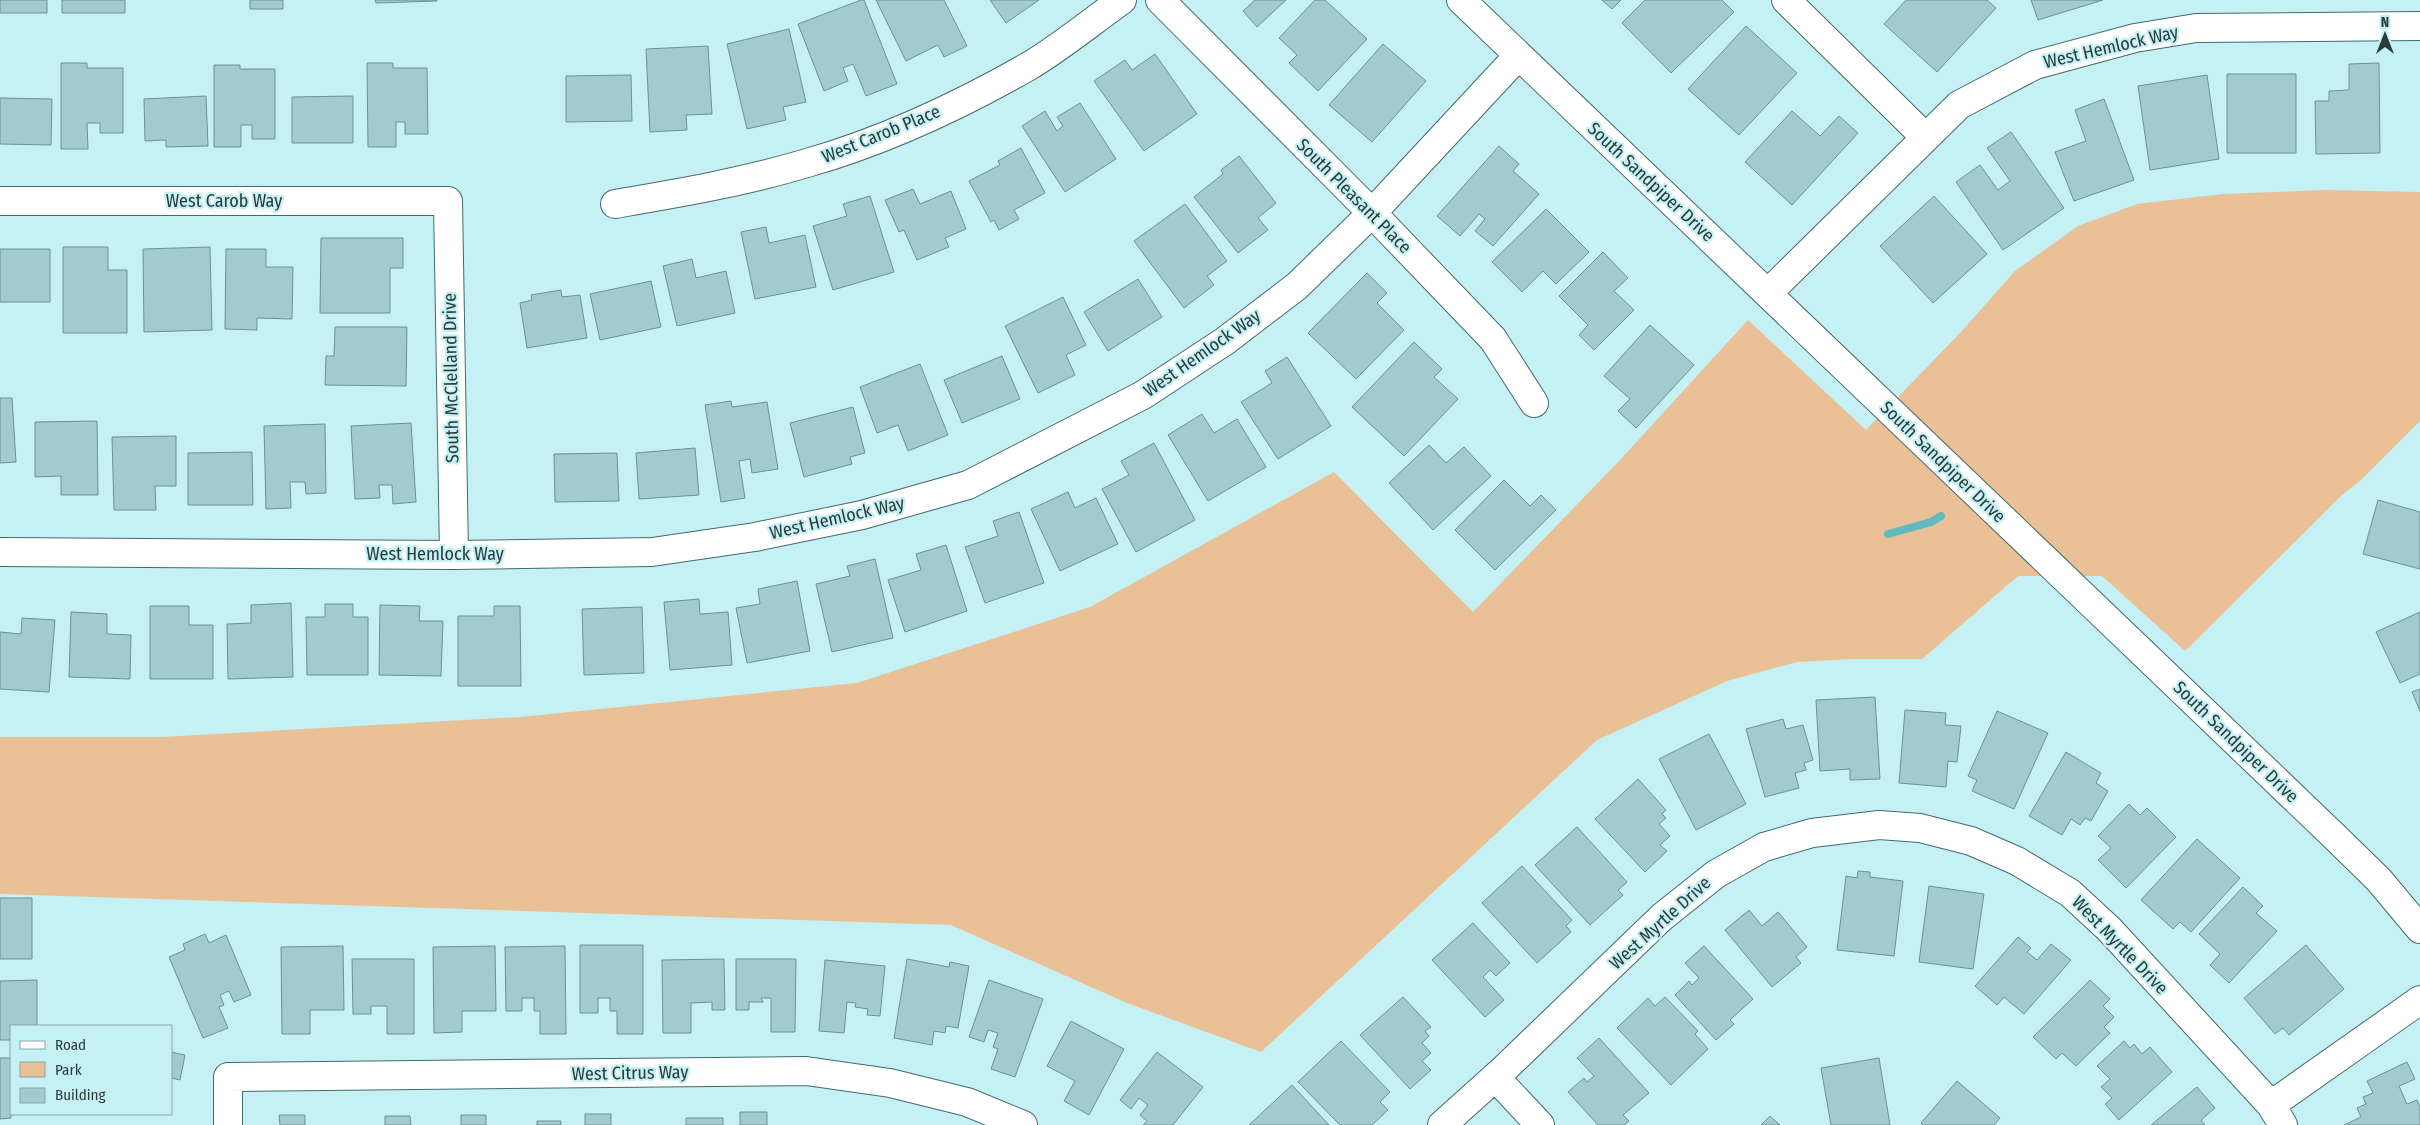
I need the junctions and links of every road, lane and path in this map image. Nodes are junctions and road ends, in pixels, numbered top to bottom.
1 (1122, 0) edge
2 (1160, 0) edge
3 (1461, 0) edge
4 (1786, 0) edge
5 (2420, 26) edge
6 (1518, 56) junction
7 (1924, 137) junction
8 (0, 201) edge
9 (448, 201) joint
10 (615, 204) dead end
11 (1372, 212) junction
12 (1769, 292) junction
13 (1534, 403) dead end
14 (0, 552) edge
15 (454, 554) junction
16 (2420, 929) edge
17 (2420, 1000) edge
18 (1495, 1077) junction
19 (2277, 1115) edge
20 (228, 1125) edge
21 (1023, 1125) edge
22 (1442, 1125) edge
23 (1540, 1125) edge

1 - 10 street, West Carob Place
2 - 11 street, South Pleasant Place
3 - 6 street, South Sandpiper Drive
4 - 7 street
5 - 7 street, West Hemlock Way
6 - 11 street, West Hemlock Way
6 - 12 street, South Sandpiper Drive
7 - 12 street, West Hemlock Way
8 - 9 street, West Carob Way
9 - 15 street, South McClelland Drive
11 - 13 street, South Pleasant Place
11 - 15 street, West Hemlock Way
12 - 16 street, South Sandpiper Drive
14 - 15 street, West Hemlock Way
17 - 19 street, West Myrtle Drive
18 - 19 street, West Myrtle Drive
18 - 22 street, West Myrtle Drive
18 - 23 street
20 - 21 street, West Citrus Way

